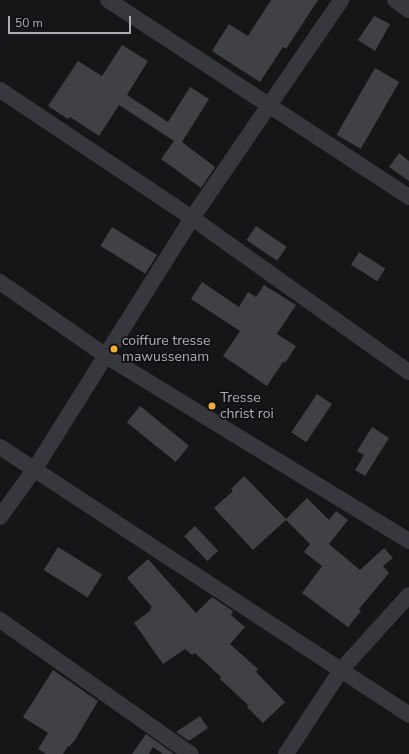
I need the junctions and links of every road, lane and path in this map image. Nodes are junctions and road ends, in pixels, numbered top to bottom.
1 (108, 0) edge
2 (341, 0) edge
3 (395, 0) edge
4 (409, 10) edge
5 (0, 90) edge
6 (269, 106) junction
7 (409, 197) edge
8 (192, 218) junction
9 (0, 282) edge
10 (106, 356) junction
11 (409, 372) edge
12 (0, 447) edge
13 (34, 470) junction
14 (0, 517) edge
15 (409, 541) edge
16 (409, 595) edge
17 (0, 620) edge
18 (341, 670) junction
19 (409, 715) edge
20 (191, 754) edge
21 (286, 754) edge

1 - 6 street
2 - 6 street
3 - 4 street
5 - 8 street
6 - 7 street
6 - 8 street
8 - 10 street
8 - 11 street
9 - 10 street
10 - 13 street
10 - 15 street
12 - 13 street
13 - 14 street
13 - 18 street
16 - 18 street
17 - 20 street
18 - 19 street
18 - 21 street

